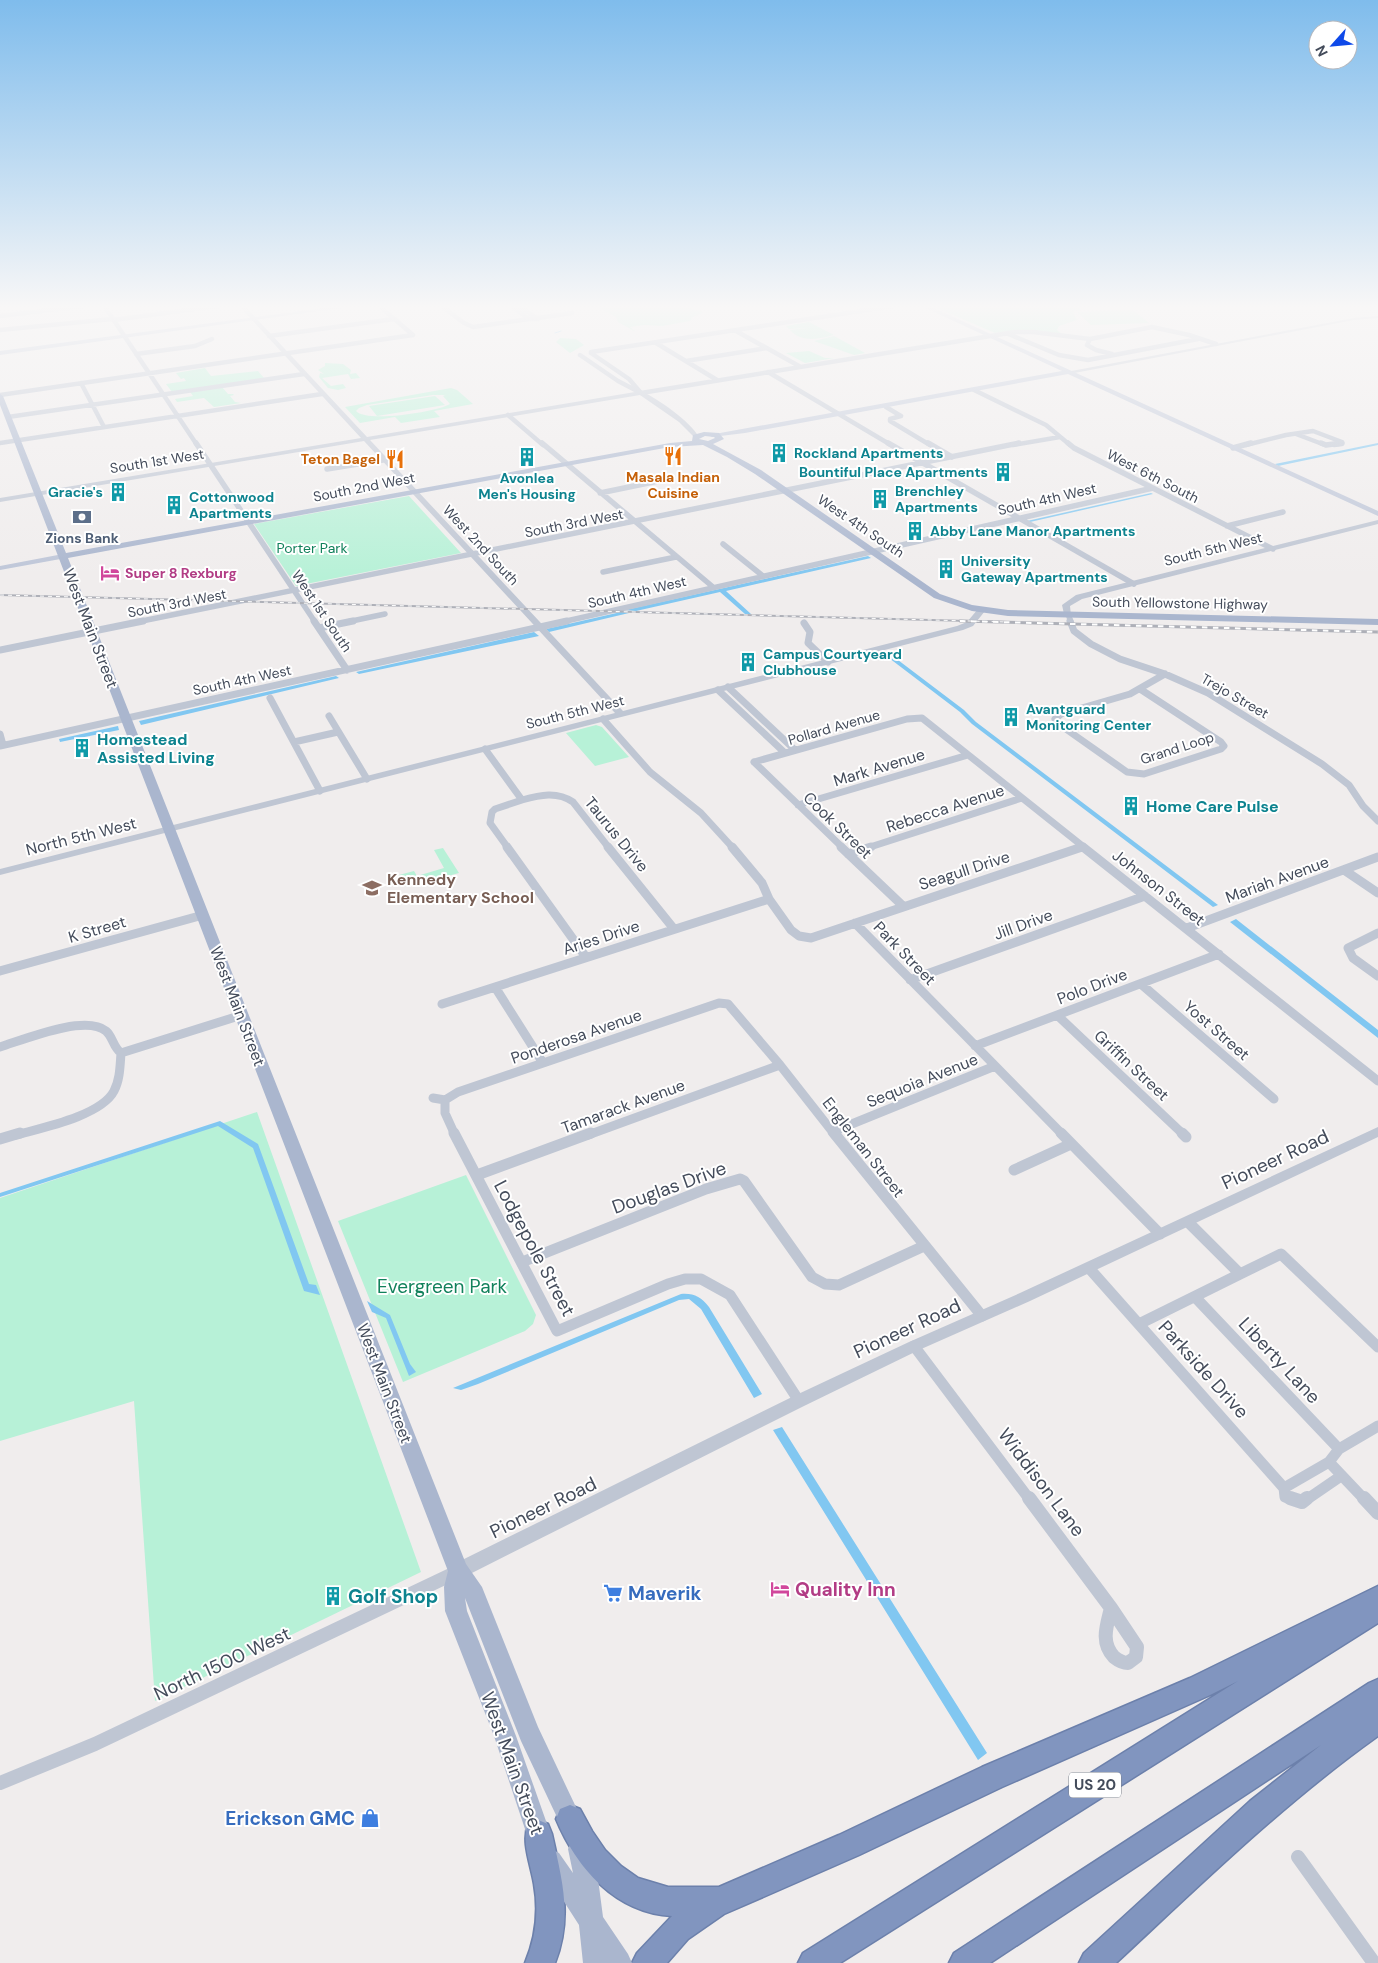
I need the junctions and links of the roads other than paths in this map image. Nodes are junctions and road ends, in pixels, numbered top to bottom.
1 (0, 395) edge
2 (88, 396) edge
3 (151, 396) edge
4 (163, 396) edge
5 (311, 396) edge
6 (323, 396) edge
7 (626, 396) edge
8 (646, 396) edge
9 (809, 396) edge
10 (945, 396) edge
11 (986, 396) edge
12 (1120, 396) edge
13 (93, 404) junction
14 (886, 407) junction
15 (841, 414) junction
16 (508, 415) junction
17 (177, 416) junction
18 (8, 417) junction
19 (682, 421) junction
20 (104, 427) junction
21 (745, 432) junction
22 (710, 434) junction
23 (1296, 434) junction
24 (696, 437) junction
25 (1060, 437) junction
26 (364, 439) junction
27 (18, 440) junction
28 (720, 440) junction
29 (0, 443) edge
30 (704, 443) junction
31 (670, 445) junction
32 (1233, 448) junction
33 (730, 455) junction
34 (952, 457) junction
35 (383, 460) junction
36 (922, 462) junction
37 (567, 464) junction
38 (210, 465) junction
39 (327, 470) dead end
40 (663, 480) dead end
41 (1154, 488) junction
42 (785, 490) junction
43 (412, 492) junction
44 (600, 492) junction
45 (38, 494) junction
46 (0, 500) edge
47 (1283, 512) dead end
48 (1378, 514) edge
49 (1018, 518) junction
50 (635, 522) junction
51 (1378, 522) edge
52 (249, 523) junction
53 (1227, 526) junction
54 (723, 544) dead end
55 (1273, 548) junction
56 (872, 551) junction
57 (474, 554) junction
58 (63, 556) junction
59 (676, 557) junction
60 (0, 568) edge
61 (603, 572) dead end
62 (763, 576) junction
63 (1134, 584) junction
64 (713, 587) junction
65 (293, 591) junction
66 (981, 611) junction
67 (386, 614) dead end
68 (1068, 614) junction
69 (1378, 622) edge
70 (804, 623) dead end
71 (540, 627) junction
72 (319, 628) junction
73 (92, 631) junction
74 (0, 650) edge
75 (828, 662) junction
76 (347, 670) junction
77 (1165, 674) junction
78 (728, 687) junction
79 (1140, 689) junction
80 (718, 690) junction
81 (270, 698) dead end
82 (621, 714) junction
83 (329, 716) dead end
84 (920, 718) joint
85 (126, 719) junction
86 (603, 719) junction
87 (338, 732) junction
88 (0, 734) edge
89 (294, 742) junction
90 (1, 745) edge
91 (485, 749) junction
92 (795, 750) junction
93 (786, 753) junction
94 (968, 755) junction
95 (754, 762) joint
96 (367, 779) junction
97 (320, 791) junction
98 (1022, 798) junction
99 (522, 800) junction
100 (798, 805) junction
101 (1378, 821) edge
102 (169, 829) junction
103 (1083, 846) junction
104 (848, 854) junction
105 (1378, 857) edge
106 (1344, 870) junction
107 (0, 872) edge
108 (1378, 893) edge
109 (1146, 896) junction
110 (769, 899) junction
111 (903, 906) junction
112 (203, 915) junction
113 (854, 923) junction
114 (1186, 928) junction
115 (674, 929) junction
116 (1378, 933) edge
117 (1219, 954) junction
118 (586, 957) junction
119 (0, 971) edge
120 (1378, 976) edge
121 (910, 980) junction
122 (1141, 984) junction
123 (495, 987) junction
124 (719, 1002) joint
125 (442, 1004) dead end
126 (242, 1015) junction
127 (1057, 1016) junction
128 (975, 1046) junction
129 (0, 1047) edge
130 (121, 1053) junction
131 (543, 1063) junction
132 (780, 1065) junction
133 (995, 1066) junction
134 (1378, 1081) edge
135 (433, 1098) dead end
136 (1274, 1099) dead end
137 (445, 1100) junction
138 (832, 1132) junction
139 (1378, 1132) edge
140 (1186, 1137) dead end
141 (0, 1139) edge
142 (1071, 1144) junction
143 (1014, 1170) dead end
144 (477, 1175) junction
145 (1188, 1222) junction
146 (1160, 1234) junction
147 (924, 1246) junction
148 (522, 1262) junction
149 (1089, 1268) junction
150 (1240, 1274) junction
151 (1195, 1297) junction
152 (982, 1316) junction
153 (1139, 1324) junction
154 (914, 1346) junction
155 (1378, 1347) edge
156 (799, 1401) junction
157 (1378, 1426) edge
158 (1339, 1449) junction
159 (1329, 1462) junction
160 (1341, 1476) junction
161 (1285, 1493) junction
162 (1378, 1513) edge
163 (458, 1572) junction
164 (1378, 1598) edge
165 (1111, 1608) dead end
166 (1378, 1608) edge
167 (1378, 1692) edge
168 (1378, 1720) edge
169 (0, 1783) edge
170 (570, 1819) junction
171 (538, 1834) junction
172 (1298, 1857) dead end
173 (733, 1896) junction
174 (590, 1917) junction
175 (540, 1963) edge
176 (596, 1963) edge
177 (619, 1963) edge
178 (647, 1963) edge
179 (813, 1963) edge
180 (964, 1963) edge
181 (1094, 1963) edge
182 (1374, 1963) edge

1 - 18 main road, West Main Street
2 - 13 street
3 - 13 street
4 - 17 street, West 1st South
5 - 17 street
6 - 26 street, West 2nd South
7 - 16 street, South 1st West
8 - 19 street
9 - 15 street
10 - 14 main road
11 - 25 street, West 6th South
12 - 32 main road
13 - 18 street
13 - 20 street
14 - 15 main road
14 - 34 street
15 - 21 main road
15 - 36 street
16 - 26 street, South 1st West
16 - 37 street
17 - 20 street
17 - 38 street, West 1st South
18 - 27 main road, West Main Street
19 - 22 street
19 - 24 street
20 - 27 street
21 - 22 main road
21 - 28 main road
22 - 24 main road, South 2nd West
22 - 28 main road
23 - 23 street
23 - 32 street
24 - 30 main road, West 4th South
24 - 31 main road, South 2nd West
25 - 34 street, South 3rd West
25 - 41 street, West 6th South
26 - 35 street, West 2nd South
26 - 38 street, South 1st West
27 - 29 street
27 - 45 main road, West Main Street
28 - 30 main road, South 2nd West
28 - 33 main road, West 4th South
30 - 31 main road, South 2nd West
30 - 33 main road, West 4th South
31 - 37 main road, South 2nd West
32 - 48 main road
33 - 42 main road, West 4th South
34 - 36 street, South 3rd West
35 - 39 street
35 - 43 street, West 2nd South
36 - 42 street, South 3rd West
36 - 49 street
37 - 43 main road, South 2nd West
37 - 44 street
38 - 45 street, South 1st West
38 - 52 street, West 1st South
40 - 44 street
41 - 49 street, South 4th West
41 - 53 street, West 6th South
42 - 50 street, South 3rd West
42 - 56 main road, West 4th South
43 - 52 main road, South 2nd West
43 - 57 street, West 2nd South
44 - 50 street
45 - 46 street, South 1st West
45 - 58 main road, West Main Street
47 - 53 street
49 - 56 street, South 4th West
49 - 63 street
50 - 57 street, South 3rd West
50 - 59 street
51 - 55 street, South 5th West
52 - 58 main road, South 2nd West
52 - 65 street, West 1st South
53 - 55 street, West 6th South
54 - 62 street
55 - 63 street, South 5th West
56 - 62 street, South 4th West
56 - 66 main road, West 4th South
57 - 65 street, South 3rd West
57 - 71 street, West 2nd South
58 - 60 main road
58 - 73 main road, West Main Street
59 - 61 street
59 - 64 street
62 - 64 street, South 4th West
63 - 68 street, South 5th West
64 - 71 street, South 4th West
65 - 72 street, West 1st South
65 - 73 street, South 3rd West
66 - 68 main road, South Yellowstone Highway
66 - 75 street, South 5th West
67 - 72 street
68 - 69 main road, South Yellowstone Highway
68 - 77 street, Trejo Street
70 - 75 street
71 - 76 street, South 4th West
71 - 82 street, West 2nd South
72 - 76 street, West 1st South
73 - 74 street
73 - 85 main road, West Main Street
75 - 78 street, South 5th West
76 - 85 street, South 4th West
77 - 79 street, Grand Loop
77 - 101 street, Trejo Street
78 - 80 street, South 5th West
78 - 92 street
79 - 79 street, Grand Loop
80 - 82 street, South 5th West
80 - 93 street
81 - 89 street
82 - 86 street, South 5th West
83 - 87 street
84 - 92 street, Pollard Avenue
84 - 94 street, Johnson Street
85 - 90 street, South 4th West
85 - 102 main road, West Main Street
86 - 91 street, South 5th West
86 - 110 street, Park Street
87 - 89 street
87 - 96 street
88 - 90 street
89 - 97 street
91 - 96 street, South 5th West
91 - 99 street
92 - 93 street, Pollard Avenue
93 - 95 street, Pollard Avenue
94 - 98 street, Johnson Street
94 - 100 street, Mark Avenue
95 - 100 street, Cook Street
96 - 97 street, South 5th West
97 - 102 street, South 5th West
98 - 103 street, Johnson Street
98 - 104 street, Rebecca Avenue
99 - 115 street, Taurus Drive
99 - 118 street, Taurus Drive
100 - 104 street, Cook Street
102 - 107 street, North 5th West
102 - 112 main road, West Main Street
103 - 109 street, Johnson Street
103 - 111 street, Seagull Drive
104 - 111 street, Cook Street
105 - 106 street, Mariah Avenue
106 - 108 street
106 - 114 street, Mariah Avenue
109 - 114 street, Johnson Street
109 - 121 street, Jill Drive
110 - 113 street, Park Street
110 - 115 street, Aries Drive
111 - 113 street, Seagull Drive
112 - 119 street, K Street
112 - 126 main road, West Main Street
113 - 121 street, Park Street
114 - 117 street, Johnson Street
115 - 118 street, Aries Drive
116 - 120 street
117 - 122 street, Polo Drive
117 - 134 street, Johnson Street
118 - 123 street, Aries Drive
121 - 128 street, Park Street
122 - 127 street, Polo Drive
122 - 136 street, Yost Street
123 - 125 street, Aries Drive
123 - 131 street
124 - 131 street, Ponderosa Avenue
124 - 132 street, Engleman Street
126 - 130 street
126 - 163 main road, West Main Street
127 - 128 street, Polo Drive
127 - 140 street, Griffin Street
128 - 133 street, Park Street
129 - 130 street
130 - 141 street
131 - 137 street, Ponderosa Avenue
132 - 138 street, Engleman Street
132 - 144 street, Tamarack Avenue
133 - 138 street, Sequoia Avenue
133 - 142 street, Park Street
135 - 137 street
137 - 144 street, Lodgepole Street
138 - 147 street, Engleman Street
139 - 145 street, Pioneer Road
142 - 143 street
142 - 146 street, Park Street
144 - 148 street, Lodgepole Street
145 - 146 street, Pioneer Road
145 - 150 street
146 - 149 street, Pioneer Road
147 - 148 street, Douglas Drive
147 - 152 street, Engleman Street
148 - 156 street, Lodgepole Street
149 - 152 street, Pioneer Road
149 - 153 street, Parkside Drive
150 - 151 street
150 - 155 street
151 - 153 street
151 - 158 street, Liberty Lane
152 - 154 street, Pioneer Road
153 - 161 street, Parkside Drive
154 - 156 street, Pioneer Road
154 - 165 street, Widdison Lane
156 - 163 street, Pioneer Road
157 - 158 street
158 - 159 street
159 - 160 street
159 - 161 street
160 - 161 street
160 - 162 street
163 - 169 street, North 1500 West
163 - 170 main road, West Main Street
163 - 171 main road, West Main Street
164 - 173 highway
166 - 179 highway, US 20
167 - 180 highway
168 - 181 highway
170 - 173 highway
170 - 174 main road, West Main Street
171 - 174 main road, West Main Street
171 - 175 highway
172 - 182 street
173 - 178 highway
174 - 176 main road, West Main Street
174 - 177 main road, West Main Street

